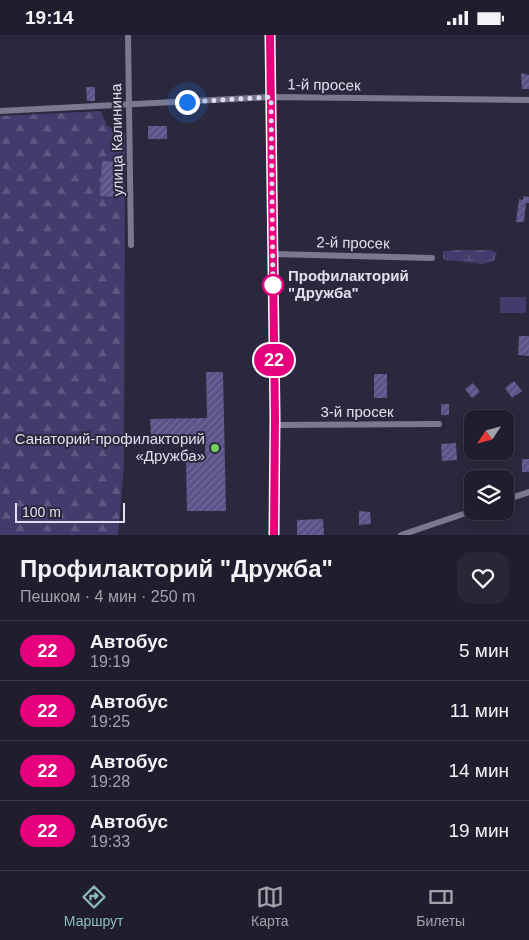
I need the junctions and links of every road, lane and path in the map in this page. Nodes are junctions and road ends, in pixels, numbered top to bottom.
1 (128, 35) edge
2 (270, 35) edge
3 (271, 97) junction
4 (529, 100) edge
5 (129, 106) junction
6 (0, 111) edge
7 (131, 245) dead end
8 (273, 254) junction
9 (432, 258) dead end
10 (439, 424) dead end
11 (275, 425) junction
12 (529, 492) edge
13 (514, 497) edge
14 (464, 514) edge
15 (274, 535) edge
16 (401, 535) edge

1 - 5 street, улица Калинина
2 - 3 street
3 - 4 street, 1-й просек
3 - 5 street, 1-й просек
3 - 8 street
5 - 6 street, 1-й просек
5 - 7 street, улица Калинина
8 - 9 street, 2-й просек
8 - 11 street
10 - 11 street, 3-й просек
11 - 15 street
12 - 13 street
14 - 16 street

